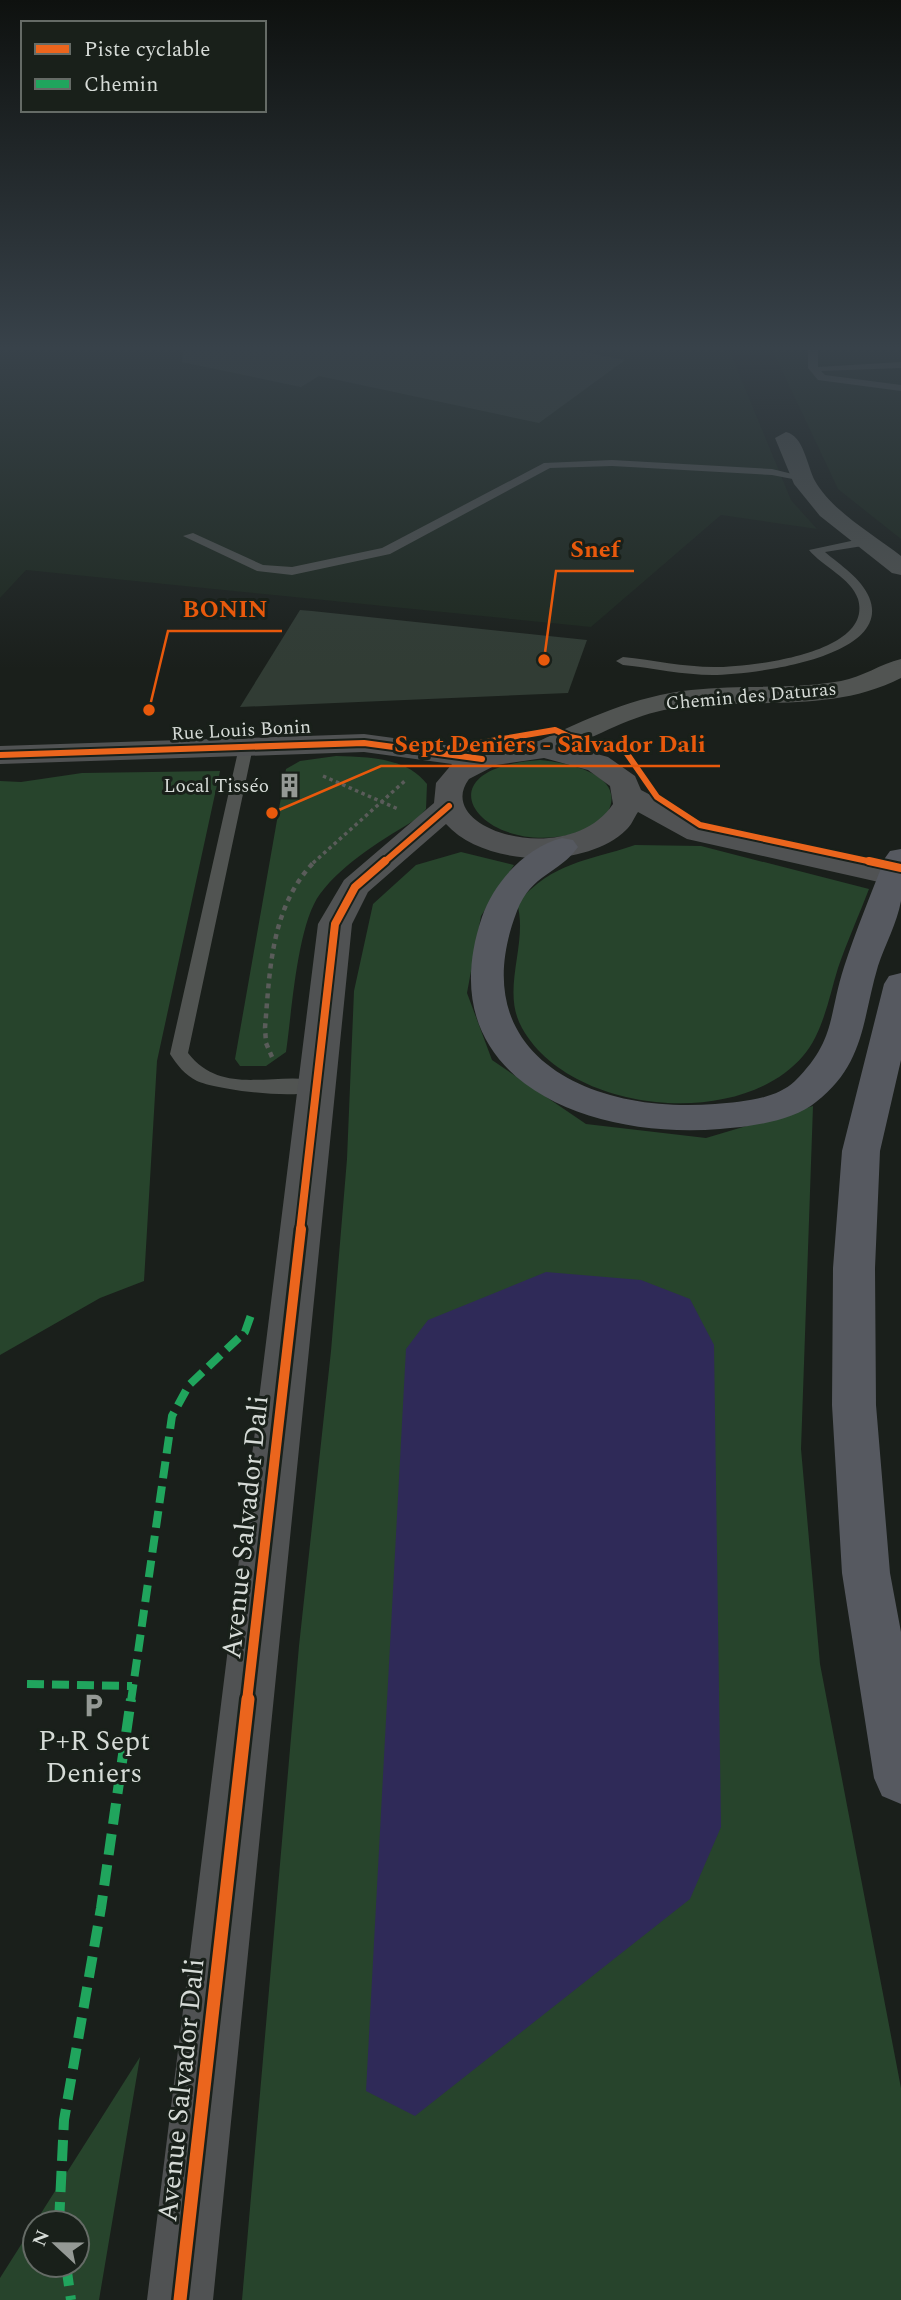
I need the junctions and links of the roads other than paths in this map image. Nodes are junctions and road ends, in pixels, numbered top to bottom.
1 (793, 454) edge
2 (803, 478) junction
3 (189, 536) dead end
4 (865, 542) junction
5 (901, 568) edge
6 (623, 661) dead end
7 (901, 667) edge
8 (639, 709) junction
9 (246, 747) junction
10 (397, 748) junction
11 (545, 749) junction
12 (0, 755) edge
13 (482, 759) junction
14 (602, 764) junction
15 (451, 794) junction
16 (630, 796) junction
17 (610, 832) junction
18 (698, 832) junction
19 (480, 836) junction
20 (562, 848) junction
21 (391, 857) junction
22 (901, 858) edge
23 (901, 877) edge
24 (901, 984) edge
25 (316, 1086) junction
26 (901, 1778) edge
27 (180, 2300) edge

1 - 2 street
2 - 3 lane
2 - 4 street
4 - 5 street
4 - 6 lane
7 - 8 street, Chemin des Daturas
8 - 11 street, Chemin des Daturas
8 - 14 street, Chemin des Daturas
9 - 10 street, Rue Louis Bonin
9 - 12 street, Rue Louis Bonin
9 - 25 lane
10 - 13 street, Rue Louis Bonin
10 - 15 street, Rue Louis Bonin
11 - 13 street
11 - 14 street
13 - 15 street
14 - 16 street
15 - 19 street
15 - 21 street, Avenue Salvador Dali
16 - 17 street
16 - 18 street
17 - 18 street
17 - 20 street
18 - 23 street
19 - 20 street
19 - 21 street, Avenue Salvador Dali
20 - 22 highway
21 - 25 street, Avenue Salvador Dali
24 - 26 highway
25 - 27 street, Avenue Salvador Dali

